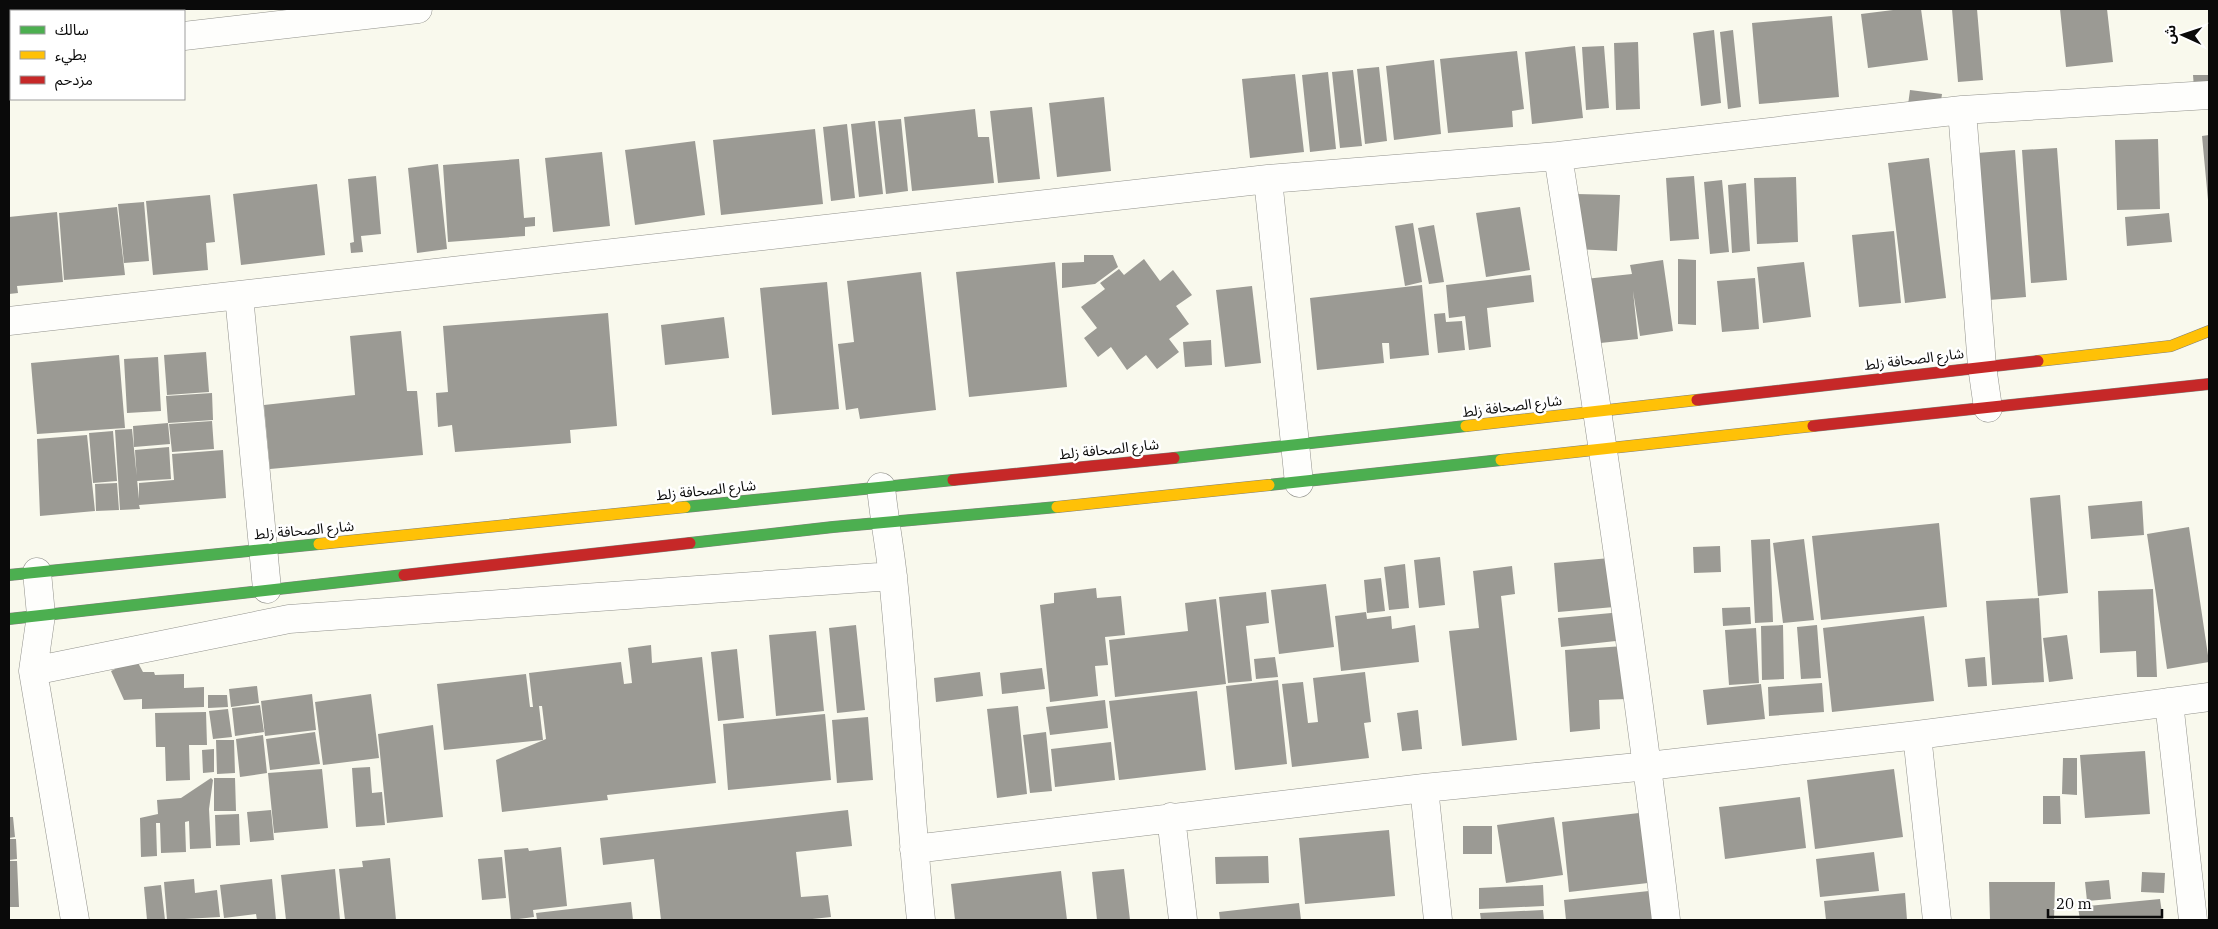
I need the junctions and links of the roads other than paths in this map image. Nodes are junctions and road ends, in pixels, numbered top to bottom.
1 (418, 9) edge
2 (185, 36) edge
3 (2209, 95) edge
4 (1962, 110) junction
5 (1558, 156) junction
6 (1268, 179) junction
7 (239, 296) junction
8 (9, 321) edge
9 (2209, 331) edge
10 (1982, 366) junction
11 (2209, 384) edge
12 (1988, 408) junction
13 (1598, 411) junction
14 (1295, 446) junction
15 (1603, 450) junction
16 (1299, 483) junction
17 (881, 487) junction
18 (884, 523) junction
19 (262, 549) junction
20 (37, 572) junction
21 (9, 574) edge
22 (893, 576) junction
23 (267, 589) junction
24 (41, 615) junction
25 (9, 619) edge
26 (34, 671) junction
27 (2209, 696) edge
28 (2169, 702) junction
29 (1917, 735) junction
30 (1648, 766) junction
31 (1424, 788) junction
32 (1171, 817) junction
33 (914, 848) junction
34 (75, 920) edge
35 (921, 920) edge
36 (1183, 920) edge
37 (1438, 920) edge
38 (1666, 920) edge
39 (1937, 920) edge
40 (2193, 920) edge

1 - 2 street
3 - 4 street
4 - 5 street
4 - 10 street
5 - 6 street
5 - 13 street
6 - 7 street
6 - 14 street
7 - 8 street
7 - 19 street
9 - 10 highway, شارع الصحافة زلط
10 - 12 street
10 - 13 highway, شارع الصحافة زلط
11 - 12 highway
12 - 15 highway
13 - 14 highway, شارع الصحافة زلط
13 - 15 street
14 - 16 street
14 - 17 highway, شارع الصحافة زلط
15 - 16 highway
15 - 30 street
16 - 18 highway
17 - 18 street
17 - 19 highway, شارع الصحافة زلط
18 - 22 street
18 - 23 highway
19 - 20 highway, شارع الصحافة زلط
19 - 23 street
20 - 21 highway, شارع الصحافة زلط
20 - 24 street
22 - 26 street
22 - 33 street
23 - 24 highway
24 - 25 highway
24 - 26 street
26 - 34 street
27 - 28 street
28 - 29 street
28 - 40 street
29 - 30 street
29 - 39 street
30 - 31 street
30 - 38 street
31 - 32 street
31 - 37 street
32 - 33 street
32 - 36 street
33 - 35 street

